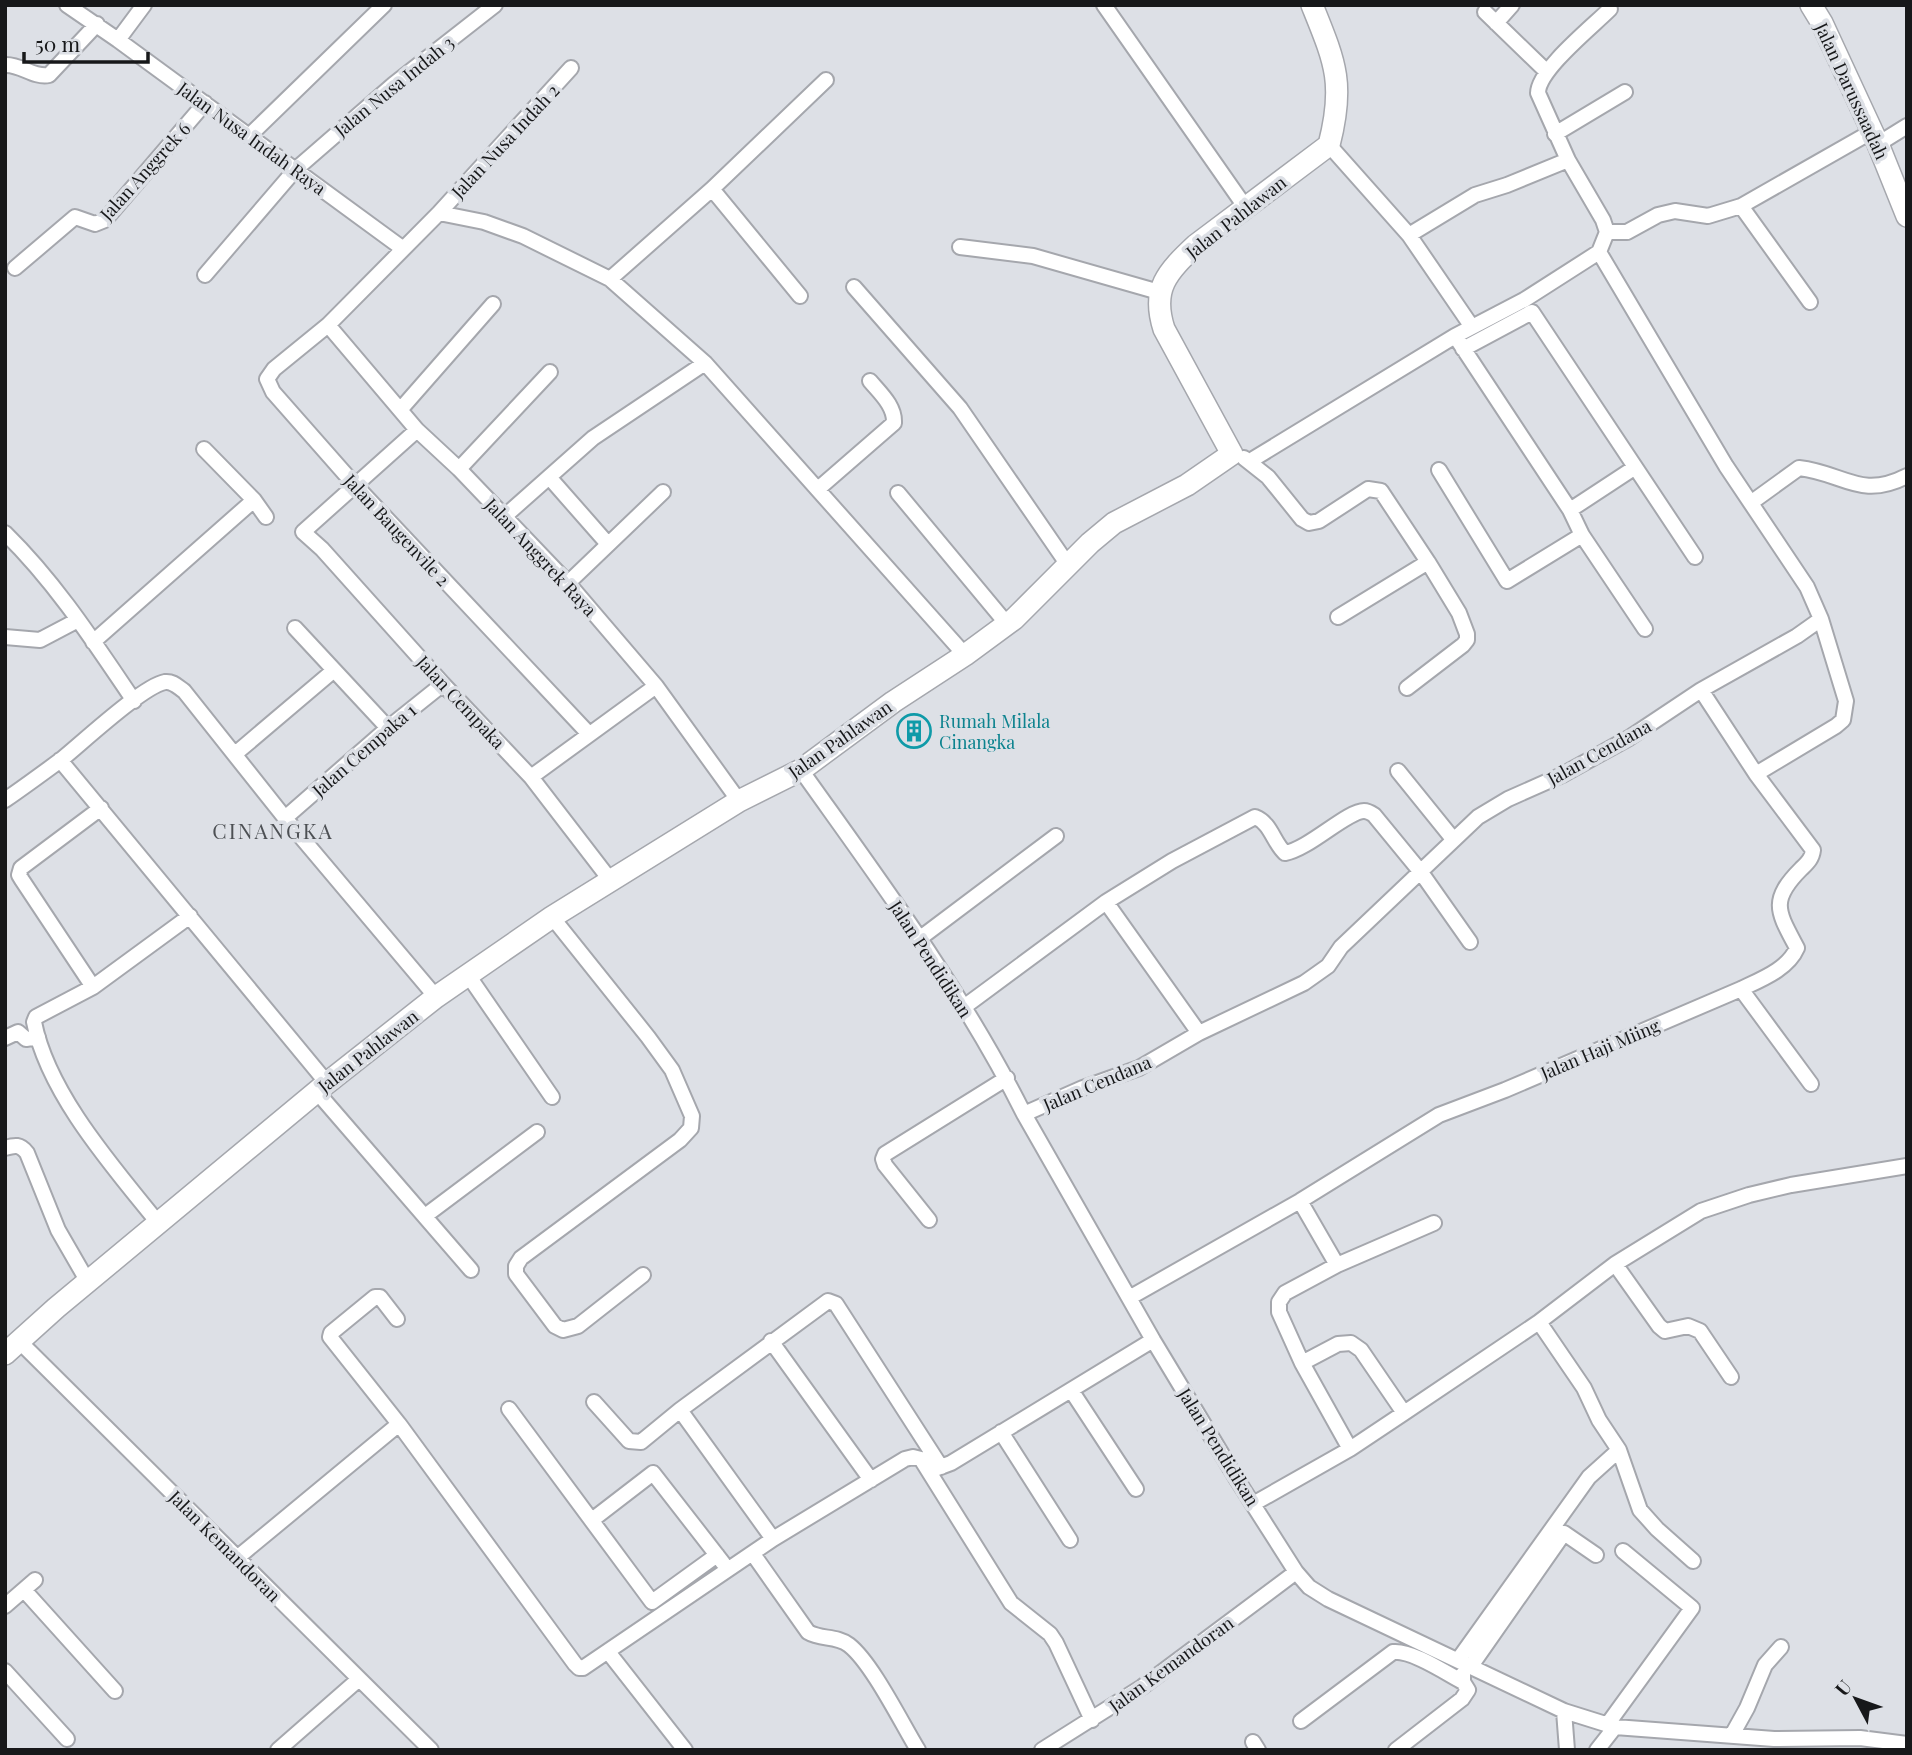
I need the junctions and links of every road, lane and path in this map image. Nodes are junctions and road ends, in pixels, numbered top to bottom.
1 (67, 5) edge
2 (144, 5) edge
3 (384, 5) edge
4 (495, 5) edge
5 (1104, 5) edge
6 (1312, 5) edge
7 (1512, 5) edge
8 (1811, 5) edge
9 (1610, 9) dead end
10 (1485, 12) dead end
11 (1496, 23) junction
12 (97, 24) junction
13 (118, 40) junction
14 (5, 65) edge
15 (571, 68) dead end
16 (1546, 71) junction
17 (826, 80) dead end
18 (1625, 92) dead end
19 (205, 103) junction
20 (1907, 126) edge
21 (1555, 134) junction
22 (248, 136) junction
23 (1874, 138) junction
24 (1329, 145) junction
25 (1568, 160) junction
26 (295, 170) junction
27 (712, 189) junction
28 (1741, 206) junction
29 (1246, 208) junction
30 (439, 213) junction
31 (1907, 216) edge
32 (1607, 232) junction
33 (1409, 235) junction
34 (960, 247) dead end
35 (402, 248) junction
36 (1599, 252) junction
37 (15, 268) dead end
38 (205, 275) dead end
39 (610, 279) junction
40 (854, 287) dead end
41 (1159, 292) junction
42 (800, 296) dead end
43 (1810, 302) dead end
44 (494, 304) dead end
45 (328, 325) junction
46 (1472, 327) junction
47 (1459, 343) junction
48 (705, 363) junction
49 (550, 372) dead end
50 (870, 381) dead end
51 (400, 410) junction
52 (417, 430) junction
53 (204, 449) dead end
54 (1241, 458) junction
55 (1634, 468) junction
56 (459, 469) junction
57 (1439, 470) dead end
58 (1907, 475) edge
59 (549, 477) junction
60 (354, 484) junction
61 (818, 489) junction
62 (663, 492) dead end
63 (898, 493) dead end
64 (254, 500) junction
65 (1752, 502) junction
66 (1570, 510) junction
67 (505, 516) junction
68 (266, 517) dead end
69 (5, 533) edge
70 (1582, 535) junction
71 (607, 543) junction
72 (11, 549) edge
73 (1695, 557) dead end
74 (1428, 562) junction
75 (1068, 565) junction
76 (568, 583) junction
77 (1338, 617) dead end
78 (1821, 619) junction
79 (78, 620) junction
80 (1007, 624) junction
81 (295, 628) dead end
82 (1645, 629) dead end
83 (5, 637) edge
84 (93, 642) junction
85 (965, 655) junction
86 (333, 671) junction
87 (443, 684) junction
88 (656, 686) junction
89 (1407, 688) dead end
90 (1701, 690) junction
91 (134, 701) junction
92 (388, 728) junction
93 (589, 734) junction
94 (235, 754) junction
95 (60, 760) junction
96 (801, 770) junction
97 (1398, 771) dead end
98 (1756, 774) junction
99 (530, 777) junction
100 (5, 800) edge
101 (739, 801) junction
102 (101, 808) junction
103 (285, 818) junction
104 (1056, 836) dead end
105 (1453, 839) junction
106 (1420, 871) junction
107 (611, 881) junction
108 (1106, 902) junction
109 (190, 916) junction
110 (552, 917) junction
111 (919, 939) junction
112 (1470, 942) dead end
113 (468, 975) junction
114 (93, 987) junction
115 (1741, 989) junction
116 (436, 998) junction
117 (964, 1007) junction
118 (1199, 1033) junction
119 (38, 1037) junction
120 (5, 1038) edge
121 (1007, 1078) junction
122 (1811, 1084) dead end
123 (322, 1087) junction
124 (552, 1097) dead end
125 (1024, 1114) junction
126 (537, 1132) dead end
127 (5, 1148) edge
128 (1907, 1166) edge
129 (1300, 1201) junction
130 (425, 1216) junction
131 (929, 1220) dead end
132 (1434, 1223) dead end
133 (159, 1224) junction
134 (1615, 1264) junction
135 (1337, 1265) junction
136 (471, 1270) dead end
137 (643, 1275) dead end
138 (88, 1282) junction
139 (1129, 1297) junction
140 (397, 1319) dead end
141 (1539, 1322) junction
142 (1153, 1340) junction
143 (771, 1342) junction
144 (13, 1348) edge
145 (1302, 1363) junction
146 (1731, 1377) dead end
147 (1071, 1390) junction
148 (594, 1402) dead end
149 (509, 1409) dead end
150 (680, 1410) junction
151 (1404, 1413) junction
152 (399, 1424) junction
153 (1001, 1433) junction
154 (1350, 1449) junction
155 (1619, 1450) junction
156 (934, 1469) junction
157 (871, 1479) junction
158 (1136, 1489) dead end
159 (1253, 1504) junction
160 (592, 1520) junction
161 (773, 1539) junction
162 (1070, 1540) dead end
163 (1623, 1551) dead end
164 (752, 1554) junction
165 (717, 1555) junction
166 (1596, 1555) dead end
167 (237, 1558) junction
168 (1693, 1561) dead end
169 (729, 1570) junction
170 (1296, 1572) junction
171 (35, 1580) dead end
172 (24, 1590) junction
173 (5, 1606) edge
174 (1781, 1647) dead end
175 (609, 1653) junction
176 (1463, 1663) junction
177 (5, 1671) edge
178 (359, 1679) junction
179 (1464, 1682) junction
180 (115, 1691) dead end
181 (1564, 1711) junction
182 (1092, 1720) junction
183 (1301, 1721) dead end
184 (1611, 1726) junction
185 (1732, 1735) junction
186 (67, 1739) dead end
187 (1778, 1744) edge
188 (1907, 1744) edge
189 (278, 1750) edge
190 (431, 1750) edge
191 (685, 1750) edge
192 (918, 1750) edge
193 (1042, 1750) edge
194 (1395, 1750) edge
195 (1567, 1750) edge
196 (1597, 1750) edge

1 - 12 street, Jalan Nusa Indah Raya
2 - 13 street
3 - 22 street
4 - 26 street, Jalan Nusa Indah 3
5 - 29 street
6 - 24 street
7 - 11 street
8 - 23 street, Jalan Darussaadah
9 - 16 street
10 - 11 street
11 - 16 street
12 - 13 street, Jalan Nusa Indah Raya
12 - 14 street
13 - 19 street, Jalan Nusa Indah Raya
15 - 30 street, Jalan Nusa Indah 2
16 - 21 street
17 - 27 street
18 - 21 street
19 - 22 street, Jalan Nusa Indah Raya
19 - 37 street, Jalan Anggrek 6
20 - 23 street
21 - 25 street
22 - 26 street, Jalan Nusa Indah Raya
23 - 28 street
23 - 31 street, Jalan Darussaadah
24 - 29 street, Jalan Pahlawan
24 - 33 street
25 - 32 street
25 - 33 street
26 - 35 street, Jalan Nusa Indah Raya
26 - 38 street, Jalan Nusa Indah 3
27 - 39 street
27 - 42 street
28 - 32 street
28 - 43 street
29 - 41 street, Jalan Pahlawan
30 - 35 street, Jalan Nusa Indah 2
30 - 39 street
32 - 36 street
33 - 46 street
34 - 41 street
35 - 45 street, Jalan Nusa Indah 2
36 - 46 street
36 - 65 street
39 - 48 street
40 - 75 street
41 - 54 street
44 - 51 street
45 - 51 street, Jalan Anggrek Raya
45 - 60 street, Jalan Baugenvile 2
46 - 47 street
47 - 54 street
47 - 55 street
47 - 66 street
48 - 59 street
48 - 61 street
49 - 56 street
50 - 61 street
51 - 52 street, Jalan Anggrek Raya
52 - 56 street, Jalan Anggrek Raya
52 - 60 street
53 - 64 street
54 - 74 street
54 - 75 street, Jalan Pahlawan
55 - 66 street
55 - 73 street
56 - 67 street, Jalan Anggrek Raya
57 - 70 street
58 - 65 street
59 - 67 street
59 - 71 street
60 - 87 street, Jalan Cempaka
60 - 93 street, Jalan Baugenvile 2
61 - 85 street
62 - 71 street
63 - 80 street
64 - 68 street
64 - 84 street
65 - 78 street
66 - 70 street
67 - 76 street, Jalan Anggrek Raya
69 - 72 street
70 - 82 street
71 - 76 street
72 - 79 street
74 - 77 street
74 - 89 street
75 - 80 street, Jalan Pahlawan
76 - 88 street, Jalan Anggrek Raya
78 - 90 street, Jalan Cendana
78 - 98 street
79 - 83 street
79 - 84 street
80 - 85 street, Jalan Pahlawan
81 - 86 street
84 - 91 street
85 - 96 street, Jalan Pahlawan
86 - 92 street
86 - 94 street
87 - 92 street, Jalan Cempaka 1
87 - 99 street, Jalan Cempaka
88 - 93 street
88 - 101 street, Jalan Anggrek Raya
90 - 98 street, Jalan Haji Miing
90 - 105 street, Jalan Cendana
91 - 94 street
91 - 95 street
92 - 103 street, Jalan Cempaka 1
93 - 99 street
94 - 103 street
95 - 100 street
95 - 102 street
96 - 101 street, Jalan Pahlawan
96 - 111 street, Jalan Pendidikan
97 - 105 street
98 - 115 street, Jalan Haji Miing
99 - 107 street, Jalan Cempaka
101 - 107 street, Jalan Pahlawan
102 - 109 street
102 - 114 street
103 - 116 street
104 - 111 street
105 - 106 street, Jalan Cendana
106 - 108 street
106 - 112 street
106 - 118 street, Jalan Cendana
107 - 110 street, Jalan Pahlawan
108 - 117 street
108 - 118 street
109 - 114 street
109 - 123 street
110 - 113 street, Jalan Pahlawan
110 - 137 street
111 - 117 street, Jalan Pendidikan
113 - 116 street, Jalan Pahlawan
113 - 124 street
114 - 119 street
115 - 122 street
115 - 129 street, Jalan Haji Miing
116 - 123 street, Jalan Pahlawan
117 - 121 street, Jalan Pendidikan
118 - 125 street, Jalan Cendana
119 - 120 street
119 - 133 street
121 - 125 street, Jalan Pendidikan
121 - 131 street
123 - 130 street
123 - 133 street, Jalan Pahlawan
125 - 139 street, Jalan Pendidikan
126 - 130 street
127 - 138 street
128 - 134 street
129 - 135 street
129 - 139 street, Jalan Haji Miing
130 - 136 street
132 - 135 street
133 - 138 street, Jalan Pahlawan
134 - 141 street
134 - 146 street
135 - 145 street
138 - 144 street, Jalan Pahlawan
139 - 142 street, Jalan Pendidikan
140 - 152 street
141 - 151 street
141 - 155 street
142 - 147 street
142 - 159 street, Jalan Pendidikan
143 - 150 street
143 - 156 street
143 - 157 street
144 - 167 street, Jalan Kemandoran
145 - 151 street
145 - 154 street
147 - 153 street
147 - 158 street
148 - 150 street
149 - 160 street
150 - 161 street
151 - 154 street
152 - 167 street
152 - 175 street
153 - 156 street
153 - 162 street
154 - 159 street
155 - 168 street
155 - 176 street
156 - 157 street
156 - 182 street
157 - 161 street
159 - 170 street, Jalan Pendidikan
160 - 165 street
160 - 165 street
161 - 164 street
163 - 184 street
164 - 169 street
164 - 192 street
165 - 169 street
166 - 176 street
167 - 178 street, Jalan Kemandoran
169 - 175 street
170 - 176 street, Jalan Pendidikan
170 - 182 street, Jalan Kemandoran
171 - 172 street
172 - 173 street
172 - 180 street
174 - 185 street
175 - 191 street
176 - 179 street
176 - 181 street, Jalan Pendidikan
177 - 186 street
178 - 189 street
178 - 190 street, Jalan Kemandoran
179 - 183 street
179 - 194 street
181 - 184 street, Jalan Pendidikan
181 - 195 street
182 - 193 street, Jalan Kemandoran
184 - 185 street, Jalan Pendidikan
184 - 196 street
185 - 187 street, Jalan Pendidikan
187 - 188 street, Jalan Pendidikan

